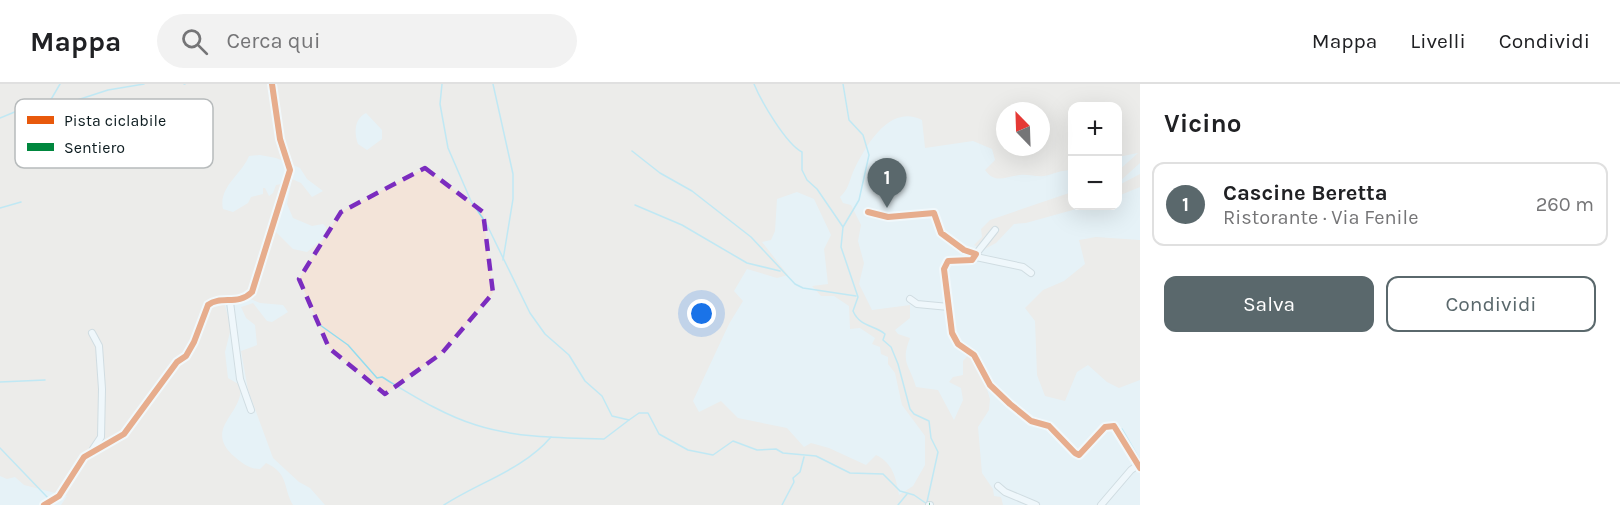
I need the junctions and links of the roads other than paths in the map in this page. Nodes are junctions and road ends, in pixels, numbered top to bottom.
1 (272, 84) edge
2 (868, 212) dead end
3 (995, 230) dead end
4 (976, 256) junction
5 (1031, 273) dead end
6 (910, 299) dead end
7 (230, 302) junction
8 (949, 307) junction
9 (92, 333) dead end
10 (251, 410) dead end
11 (91, 452) junction
12 (1139, 466) edge
13 (998, 486) dead end
14 (44, 505) edge
15 (1036, 505) edge
16 (1101, 505) edge

1 - 7 street
2 - 4 street
3 - 4 street
4 - 5 street
4 - 8 street
6 - 8 street
7 - 10 street
7 - 11 street
8 - 12 street
9 - 11 street
11 - 14 street
12 - 16 street
13 - 15 street

